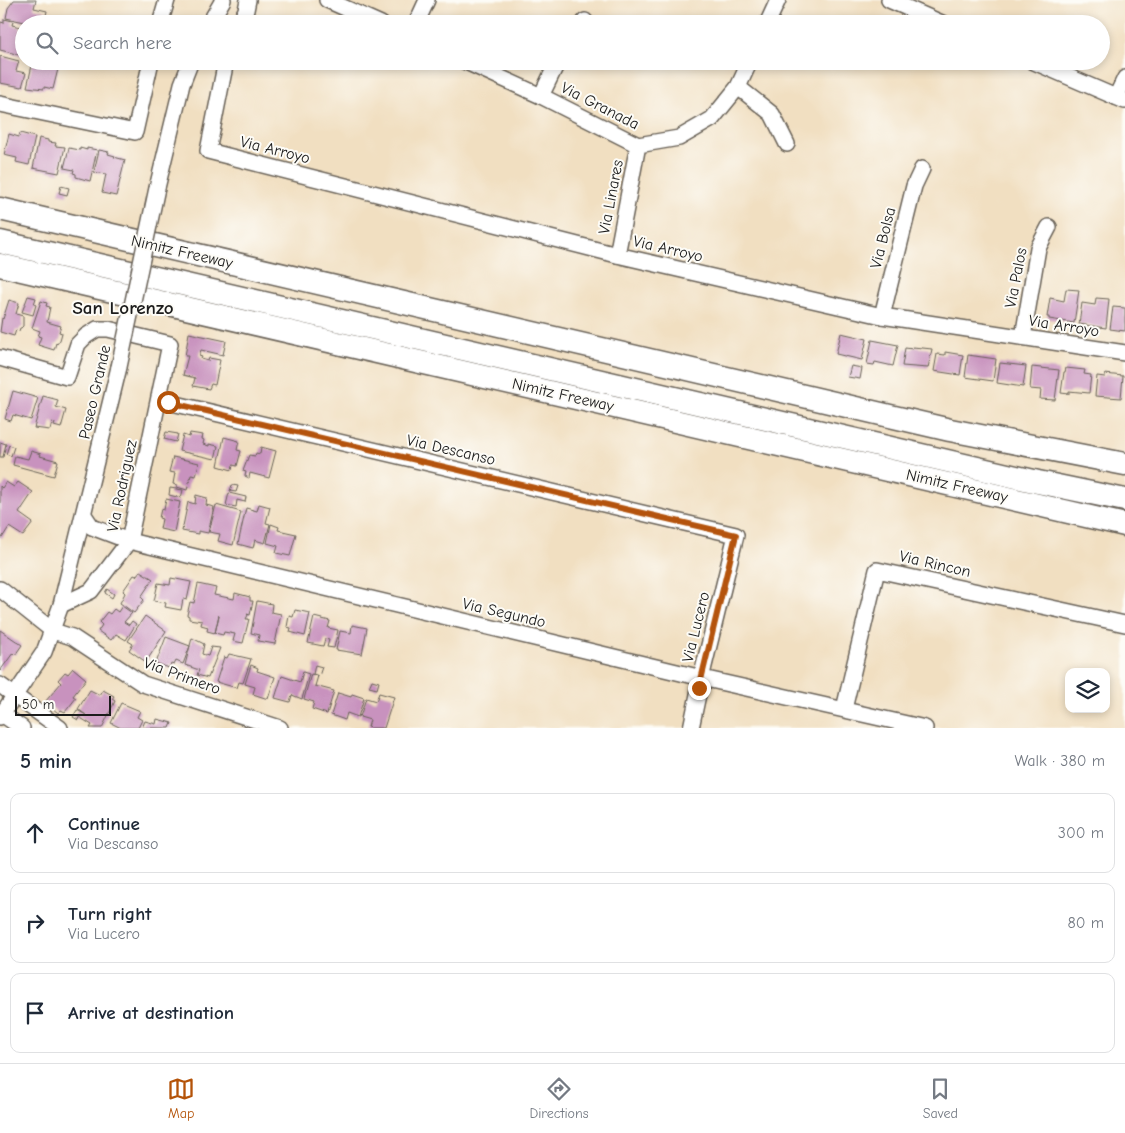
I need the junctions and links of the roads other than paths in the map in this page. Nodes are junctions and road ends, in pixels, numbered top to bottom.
1 (167, 0) edge
2 (223, 0) edge
3 (248, 0) edge
4 (327, 0) edge
5 (427, 0) edge
6 (778, 0) edge
7 (889, 0) edge
8 (163, 15) edge
9 (214, 15) edge
10 (244, 15) edge
11 (361, 15) edge
12 (420, 15) edge
13 (771, 15) edge
14 (923, 15) edge
15 (149, 70) edge
16 (187, 70) edge
17 (224, 70) edge
18 (484, 70) edge
19 (554, 70) edge
20 (746, 70) edge
21 (1053, 70) edge
22 (1125, 78) edge
23 (738, 87) junction
24 (541, 96) junction
25 (1121, 99) edge
26 (0, 104) edge
27 (787, 144) dead end
28 (638, 145) junction
29 (922, 169) dead end
30 (0, 209) edge
31 (1049, 228) dead end
32 (0, 242) edge
33 (617, 255) junction
34 (0, 265) edge
35 (882, 316) junction
36 (1023, 337) junction
37 (1125, 353) edge
38 (0, 358) edge
39 (159, 400) junction
40 (1125, 464) edge
41 (1125, 500) edge
42 (84, 515) junction
43 (1125, 525) edge
44 (736, 535) joint
45 (129, 541) junction
46 (3, 597) edge
47 (61, 605) junction
48 (1125, 624) edge
49 (52, 631) junction
50 (702, 678) junction
51 (0, 685) edge
52 (15, 696) junction
53 (844, 709) junction
54 (1, 716) edge
55 (22, 728) edge
56 (60, 728) edge
57 (280, 728) edge
58 (691, 728) edge
59 (925, 728) edge

1 - 8 street
2 - 9 street
3 - 10 street
4 - 11 street
5 - 12 street
6 - 13 street
7 - 14 street
15 - 26 street
16 - 42 street, Paseo Grande, bridge
17 - 33 street, Via Arroyo
18 - 24 street, Via Granada
19 - 24 street
20 - 23 street, Via Linares
21 - 25 street
22 - 25 street
23 - 27 street
23 - 28 street, Via Linares
24 - 28 street, Via Granada
28 - 33 street, Via Linares
29 - 35 street, Via Bolsa
30 - 40 highway, Nimitz Freeway
31 - 36 street, Via Palos
32 - 41 highway
33 - 35 street, Via Arroyo
34 - 43 highway, Nimitz Freeway
35 - 36 street, Via Arroyo
36 - 37 street, Via Arroyo
38 - 39 street, Via Rodriguez
39 - 44 street, Via Descanso
39 - 45 street, Via Rodriguez
42 - 45 street, Via Segundo
42 - 47 street, Paseo Grande
44 - 50 street, Via Lucero
45 - 47 street, Via Rodriguez
45 - 50 street, Via Segundo
46 - 49 street, Via Primero
47 - 49 street, Paseo Grande
48 - 53 street, Via Rincon
49 - 52 street, Paseo Grande
49 - 57 street, Via Primero
50 - 53 street, Via Segundo
50 - 58 street, Via Lucero
51 - 52 street
52 - 54 street, Paseo Grande
52 - 56 street
53 - 59 street, Via Segundo
54 - 55 street

